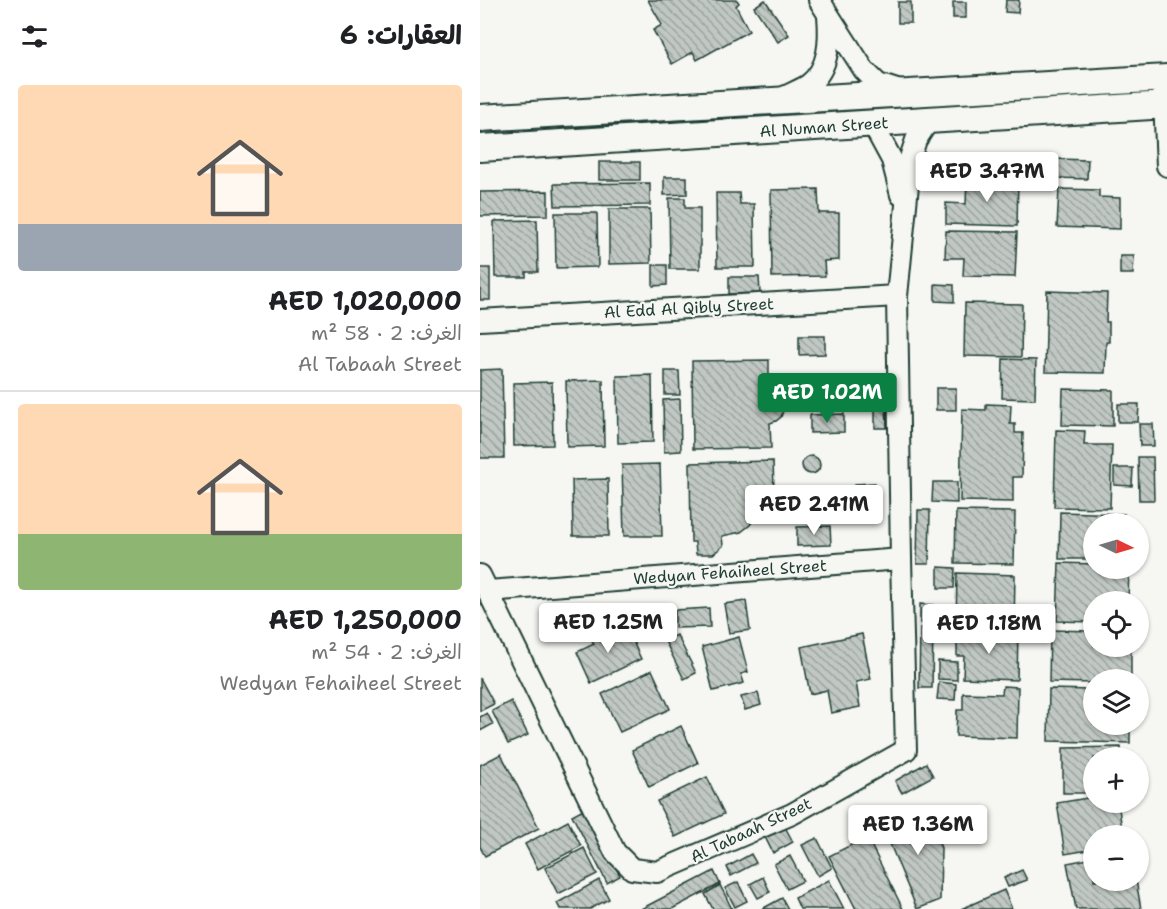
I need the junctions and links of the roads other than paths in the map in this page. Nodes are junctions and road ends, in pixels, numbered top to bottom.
1 (823, 6) edge
2 (1165, 78) edge
3 (914, 93) junction
4 (779, 100) junction
5 (1166, 105) edge
6 (480, 118) edge
7 (929, 120) junction
8 (872, 123) junction
9 (480, 148) edge
10 (1167, 166) edge
11 (905, 212) junction
12 (897, 296) junction
13 (480, 320) edge
14 (901, 559) junction
15 (484, 583) edge

1 - 3 street
1 - 4 street
2 - 3 street, Al Numan Street
2 - 5 street
3 - 4 street, Al Numan Street
4 - 6 street, Al Numan Street
5 - 7 street, Al Numan Street
5 - 10 street
7 - 8 street, Al Numan Street
7 - 11 street, Al Tabaah Street
8 - 9 street, Al Numan Street
8 - 11 street, Al Tabaah Street
11 - 12 street, Al Tabaah Street
12 - 13 street, Al Edd Al Qibly Street
12 - 14 street, Al Tabaah Street
14 - 15 street, Wedyan Fehaiheel Street
14 - 15 street, Al Tabaah Street

